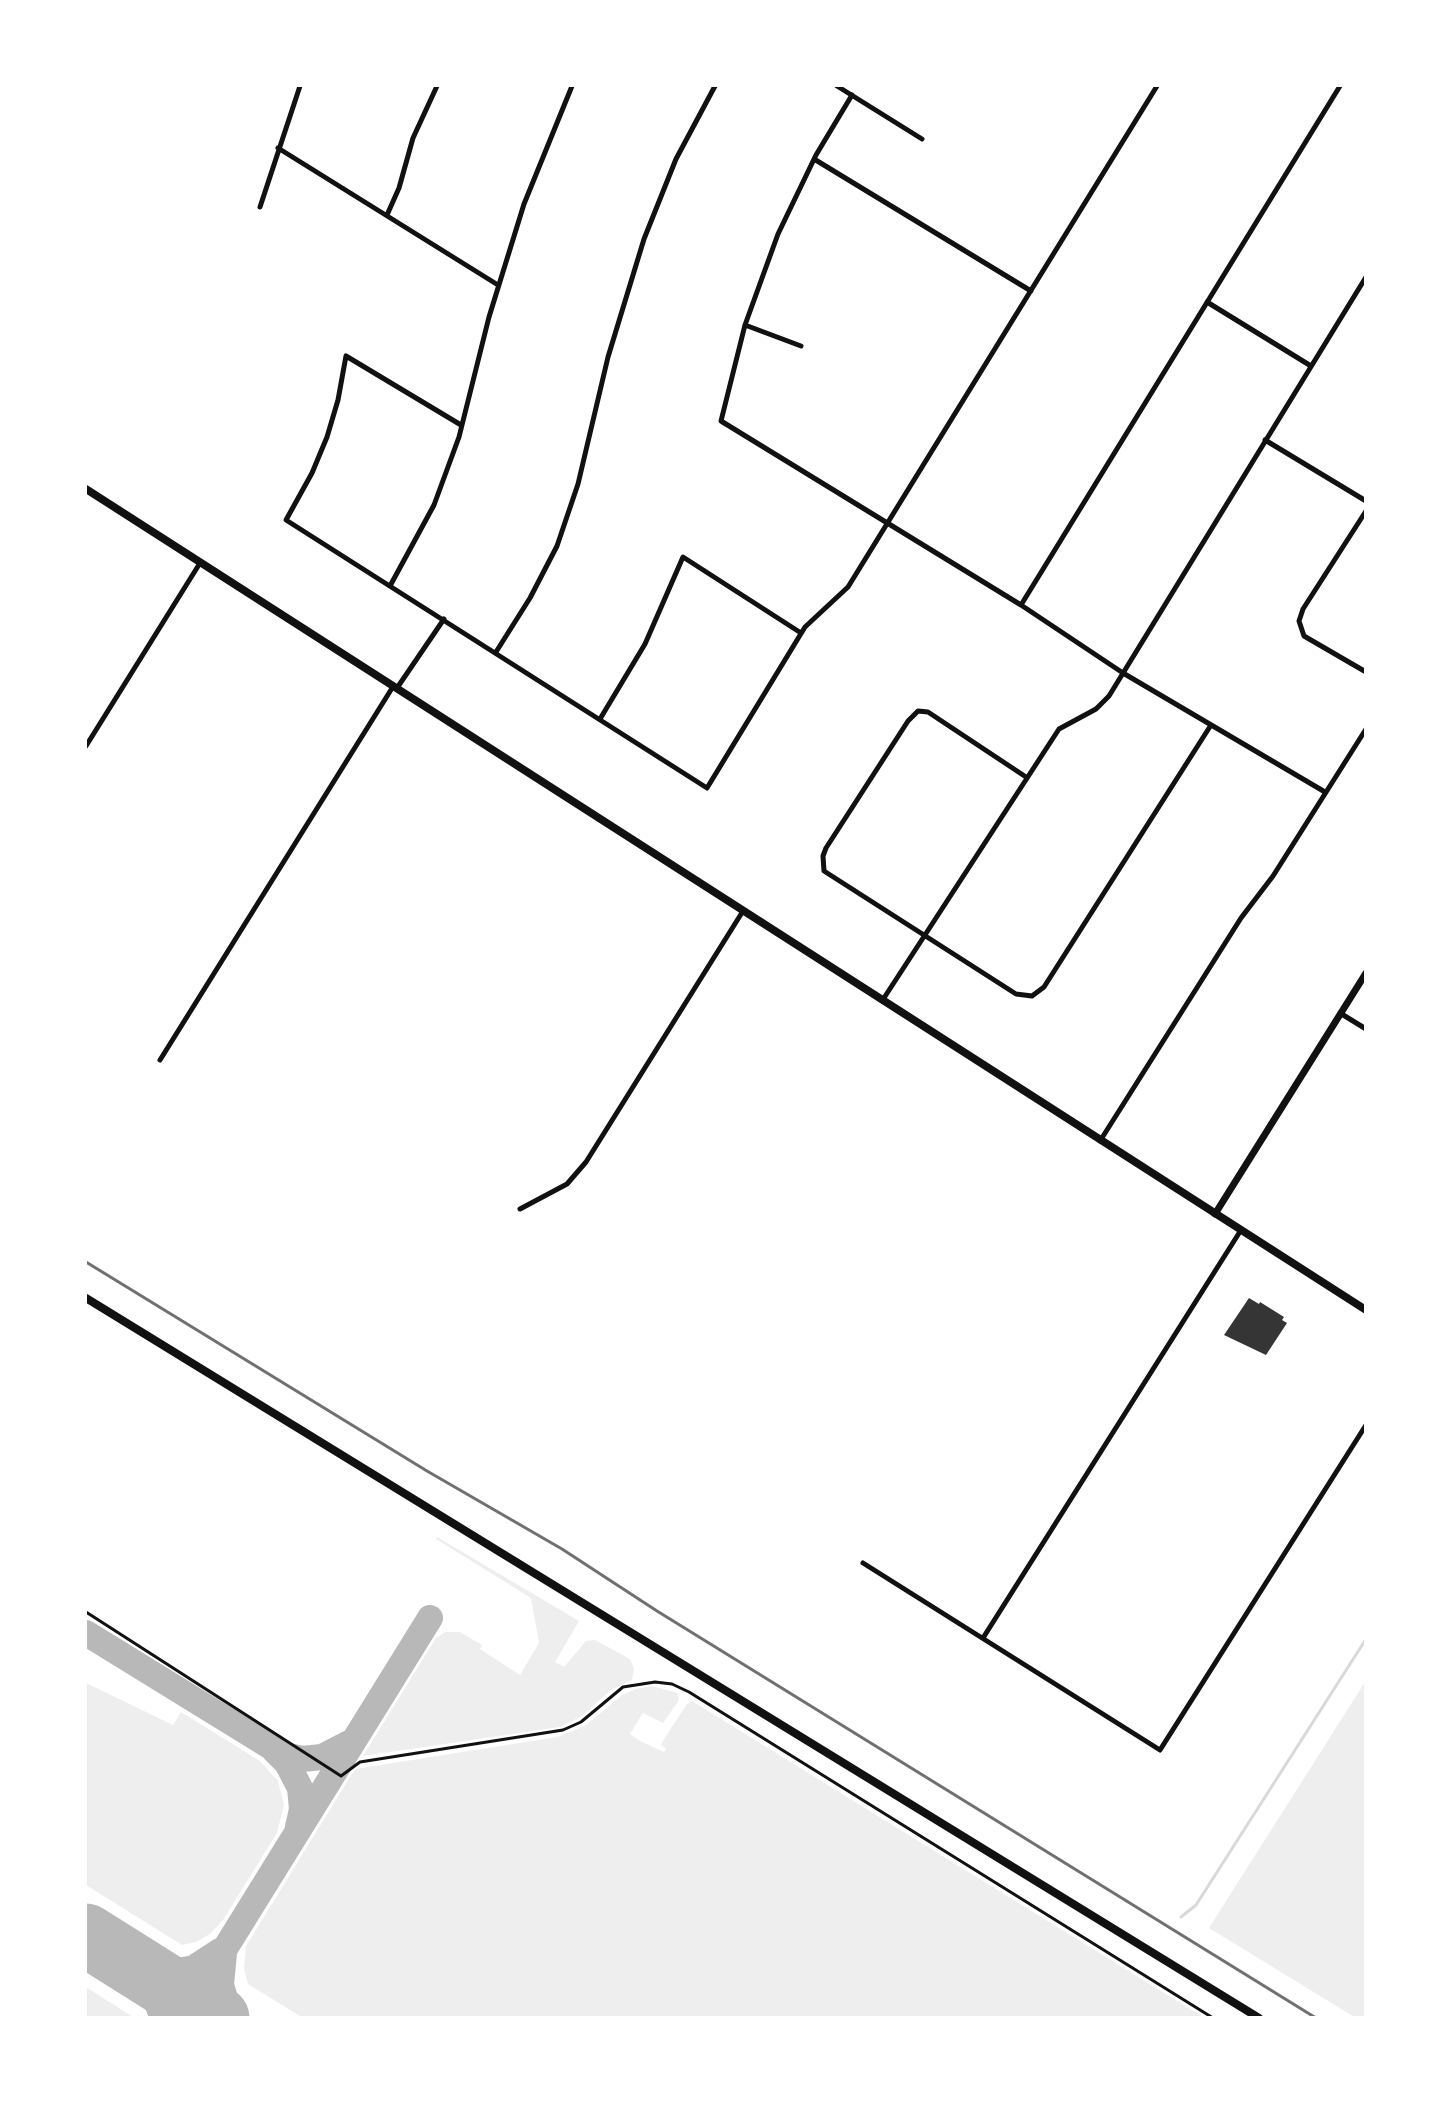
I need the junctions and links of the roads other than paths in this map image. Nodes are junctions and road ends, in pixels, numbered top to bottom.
1 (300, 86) edge
2 (437, 86) edge
3 (572, 86) edge
4 (715, 86) edge
5 (837, 86) edge
6 (1157, 86) edge
7 (1340, 86) edge
8 (852, 95) junction
9 (922, 139) dead end
10 (278, 148) junction
11 (814, 159) junction
12 (260, 207) dead end
13 (387, 215) junction
14 (1365, 277) edge
15 (498, 285) junction
16 (1031, 291) junction
17 (1207, 302) junction
18 (745, 326) junction
19 (801, 346) dead end
20 (1311, 366) junction
21 (461, 425) junction
22 (1265, 440) junction
23 (86, 489) edge
24 (1365, 501) edge
25 (1365, 511) edge
26 (888, 523) junction
27 (200, 563) junction
28 (390, 586) junction
29 (1021, 604) junction
30 (444, 619) junction
31 (801, 633) junction
32 (496, 652) junction
33 (1365, 672) edge
34 (1123, 673) junction
35 (395, 687) junction
36 (600, 719) junction
37 (1211, 725) junction
38 (1365, 729) edge
39 (86, 746) edge
40 (1026, 777) junction
41 (1325, 792) junction
42 (743, 911) junction
43 (925, 934) junction
44 (1365, 973) edge
45 (882, 1002) junction
46 (1340, 1013) junction
47 (1365, 1029) edge
48 (160, 1060) dead end
49 (1100, 1141) junction
50 (520, 1209) dead end
51 (1215, 1214) junction
52 (1241, 1230) junction
53 (86, 1298) edge
54 (1365, 1310) edge
55 (1365, 1425) edge
56 (863, 1563) dead end
57 (86, 1612) edge
58 (983, 1638) junction
59 (1213, 2018) edge
60 (1259, 2018) edge

1 - 10 street
2 - 13 street
3 - 15 street
4 - 32 street
5 - 8 street
6 - 16 street
7 - 17 street
8 - 9 street
8 - 11 street
10 - 12 street
10 - 13 street
11 - 16 street
11 - 18 street
13 - 15 street
14 - 20 street
15 - 21 street
16 - 26 street
17 - 20 street
17 - 29 street
18 - 19 street
18 - 26 street
20 - 22 street
21 - 28 street
21 - 28 street
22 - 24 street
22 - 34 street
23 - 27 main road
25 - 33 street
26 - 29 street
26 - 31 street
27 - 35 main road
27 - 39 street
28 - 30 street
29 - 34 street
30 - 32 street
30 - 35 street
31 - 36 street
31 - 36 street
32 - 36 street
34 - 37 street
34 - 40 street
35 - 42 main road
35 - 48 street
37 - 41 street
37 - 43 street
38 - 41 street
40 - 43 street
40 - 43 street
41 - 49 street
42 - 45 main road
42 - 50 street
43 - 45 street
44 - 46 street
45 - 49 main road
46 - 47 street
46 - 51 street
49 - 51 main road
51 - 52 main road
52 - 54 main road
52 - 58 street
53 - 60 main road
55 - 58 street
56 - 58 street
57 - 59 lane

